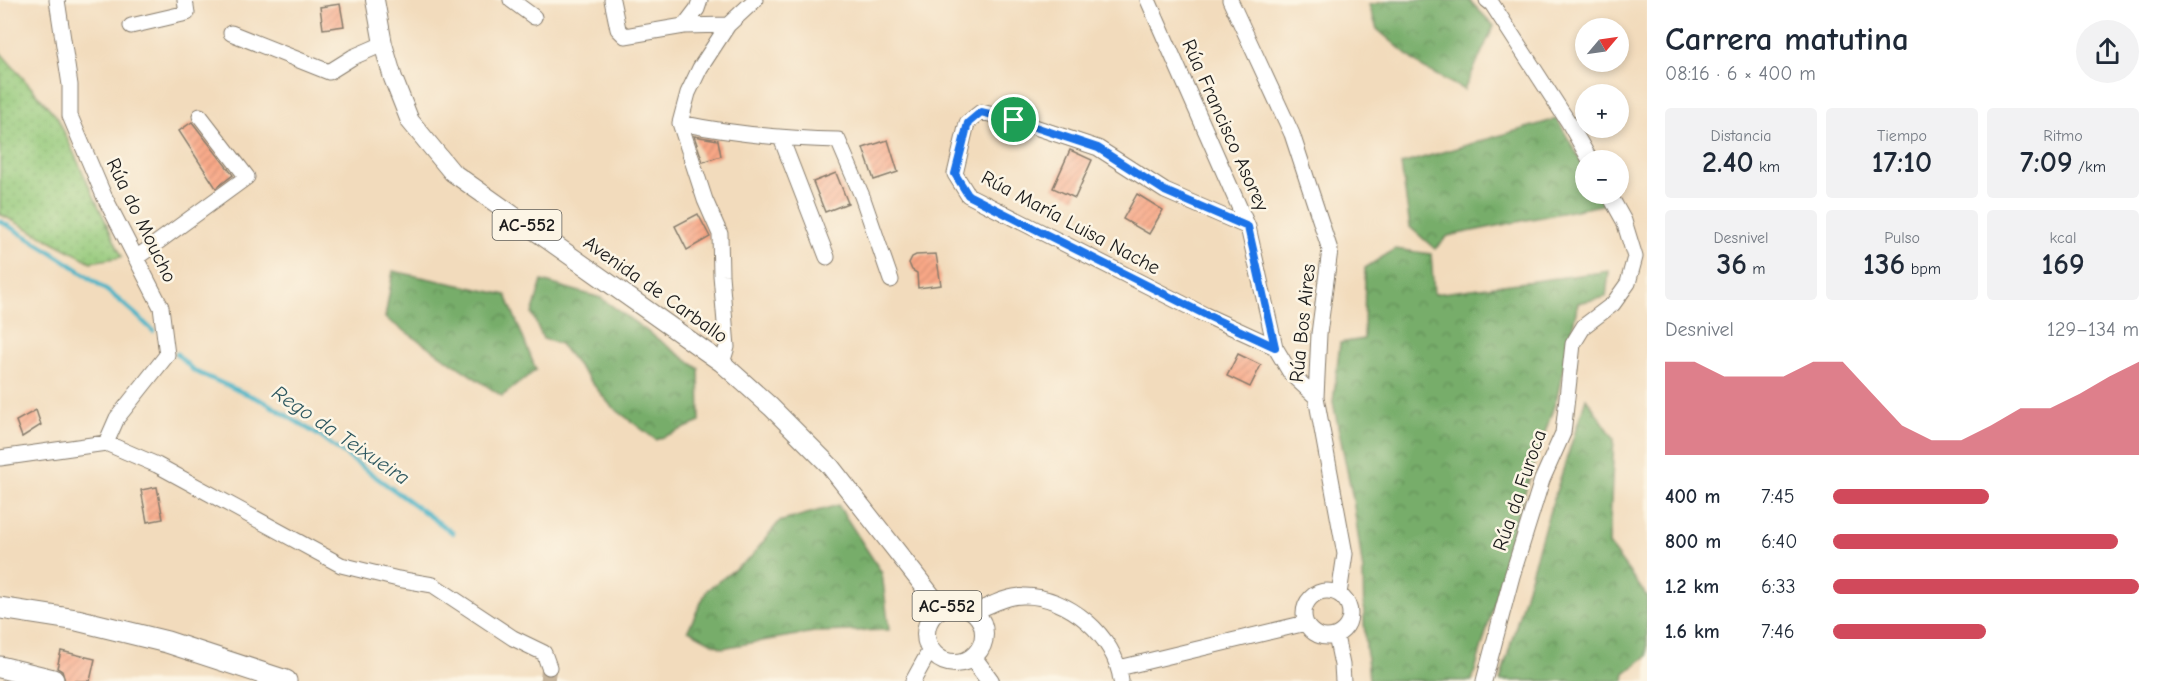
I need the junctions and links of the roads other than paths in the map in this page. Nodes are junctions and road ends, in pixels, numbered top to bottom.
1 (57, 0) edge
2 (375, 0) edge
3 (511, 0) edge
4 (612, 0) edge
5 (700, 0) edge
6 (755, 0) edge
7 (1148, 0) edge
8 (1230, 0) edge
9 (1487, 0) edge
10 (186, 7) edge
11 (534, 17) dead end
12 (728, 25) junction
13 (131, 26) dead end
14 (684, 26) junction
15 (231, 33) dead end
16 (382, 44) junction
17 (200, 116) dead end
18 (680, 123) junction
19 (780, 138) junction
20 (1584, 150) edge
21 (1615, 204) edge
22 (1248, 227) junction
23 (827, 257) dead end
24 (136, 258) junction
25 (891, 280) dead end
26 (1275, 347) junction
27 (722, 363) junction
28 (1316, 397) junction
29 (106, 442) junction
30 (0, 458) edge
31 (1339, 594) junction
32 (0, 608) edge
33 (942, 608) junction
34 (974, 612) junction
35 (1306, 623) junction
36 (1336, 636) junction
37 (930, 650) junction
38 (973, 658) junction
39 (0, 667) edge
40 (549, 667) dead end
41 (1120, 675) edge
42 (53, 680) edge
43 (286, 681) edge
44 (913, 681) edge
45 (990, 681) edge
46 (1343, 681) edge
47 (1484, 681) edge

1 - 24 street, Rúa do Moucho
2 - 16 main road, Avenida de Carballo / AC-552
3 - 11 street
4 - 14 street
5 - 14 street
6 - 12 street
7 - 22 street, Rúa Francisco Asorey
8 - 28 street, Rúa Bos Aires
9 - 20 street
10 - 13 street
12 - 14 street
12 - 18 street
15 - 16 street
16 - 27 main road, Avenida de Carballo / AC-552
17 - 24 street
18 - 19 street
18 - 27 street
19 - 23 street
19 - 25 street
21 - 47 street, Rúa da Furoca
22 - 26 street, Rúa Francisco Asorey
22 - 26 street, Rúa María Luisa Nache
24 - 29 street, Rúa do Moucho
26 - 28 street, Rúa Francisco Asorey
27 - 33 main road, Avenida de Carballo / AC-552
28 - 31 street, Rúa Bos Aires
29 - 30 street
29 - 40 street
31 - 35 street
31 - 36 street
32 - 43 highway
33 - 34 main road, AC-552
33 - 37 main road, AC-552
34 - 38 main road, AC-552
34 - 41 street
35 - 36 street
35 - 41 street
36 - 46 street
37 - 38 main road, AC-552
37 - 44 street
38 - 45 main road
39 - 42 highway

